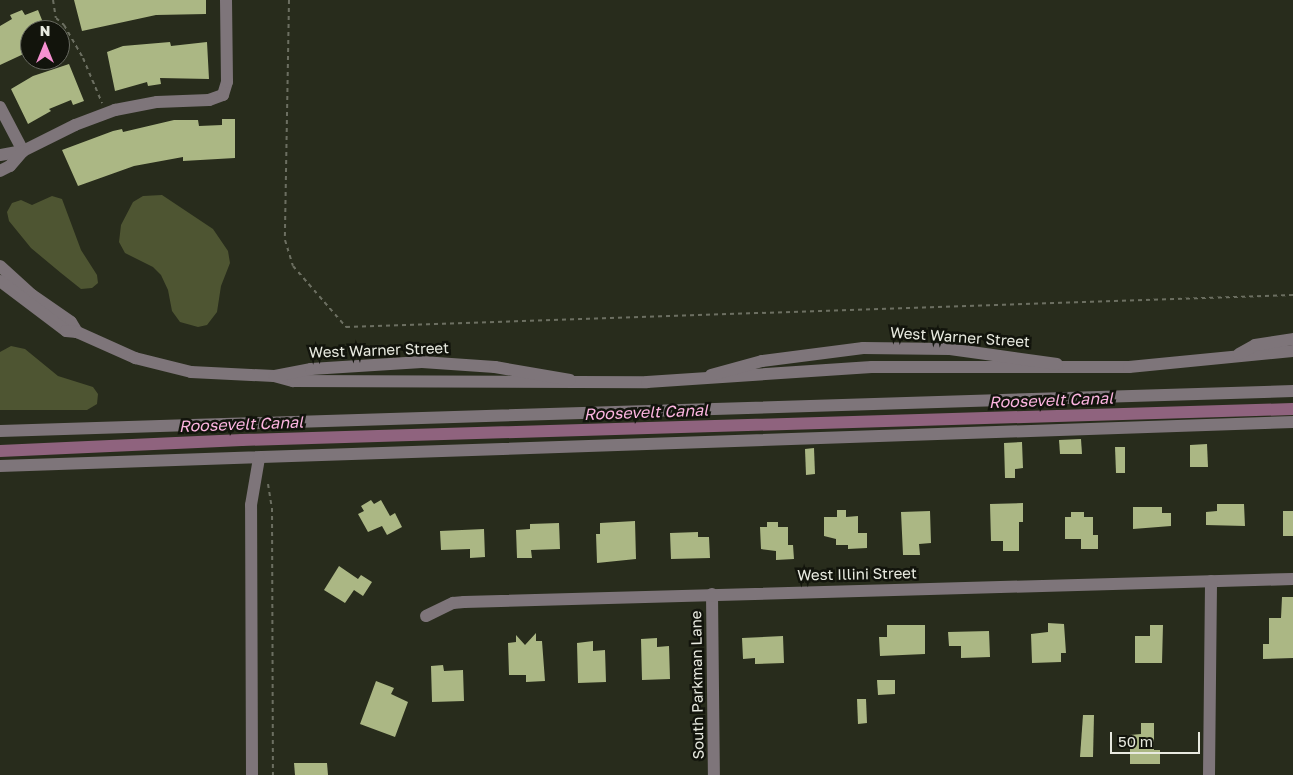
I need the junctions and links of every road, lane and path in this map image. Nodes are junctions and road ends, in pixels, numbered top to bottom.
1 (53, 0) edge
2 (226, 0) edge
3 (288, 0) edge
4 (103, 105) dead end
5 (0, 107) edge
6 (23, 151) junction
7 (0, 155) edge
8 (0, 171) edge
9 (0, 266) edge
10 (0, 281) edge
11 (1293, 295) edge
12 (77, 332) junction
13 (1293, 339) edge
14 (1293, 351) edge
15 (1239, 354) junction
16 (1062, 366) junction
17 (274, 376) junction
18 (709, 376) junction
19 (575, 381) junction
20 (1293, 391) edge
21 (1293, 422) edge
22 (0, 431) edge
23 (259, 458) junction
24 (0, 466) edge
25 (266, 480) dead end
26 (1293, 579) edge
27 (1211, 581) junction
28 (712, 594) junction
29 (426, 616) dead end
30 (252, 775) edge
31 (273, 775) edge
32 (714, 775) edge
33 (1210, 775) edge

1 - 4 path
2 - 6 street
3 - 11 path
5 - 6 street
6 - 7 street
6 - 8 street
9 - 12 street, West Warner Street
10 - 12 street, West Warner Street
12 - 17 street, West Warner Street
13 - 15 street, West Warner Street
14 - 15 street, West Warner Street
15 - 16 street, West Warner Street
16 - 18 street, West Warner Street
16 - 18 street, West Warner Street
17 - 19 street, West Warner Street
17 - 19 street, West Warner Street
18 - 19 street, West Warner Street
20 - 22 street
21 - 23 street
23 - 24 street
23 - 30 street
25 - 31 path
26 - 27 street, West Illini Street
27 - 28 street, West Illini Street
27 - 33 street
28 - 29 street, West Illini Street
28 - 32 street, South Parkman Lane

